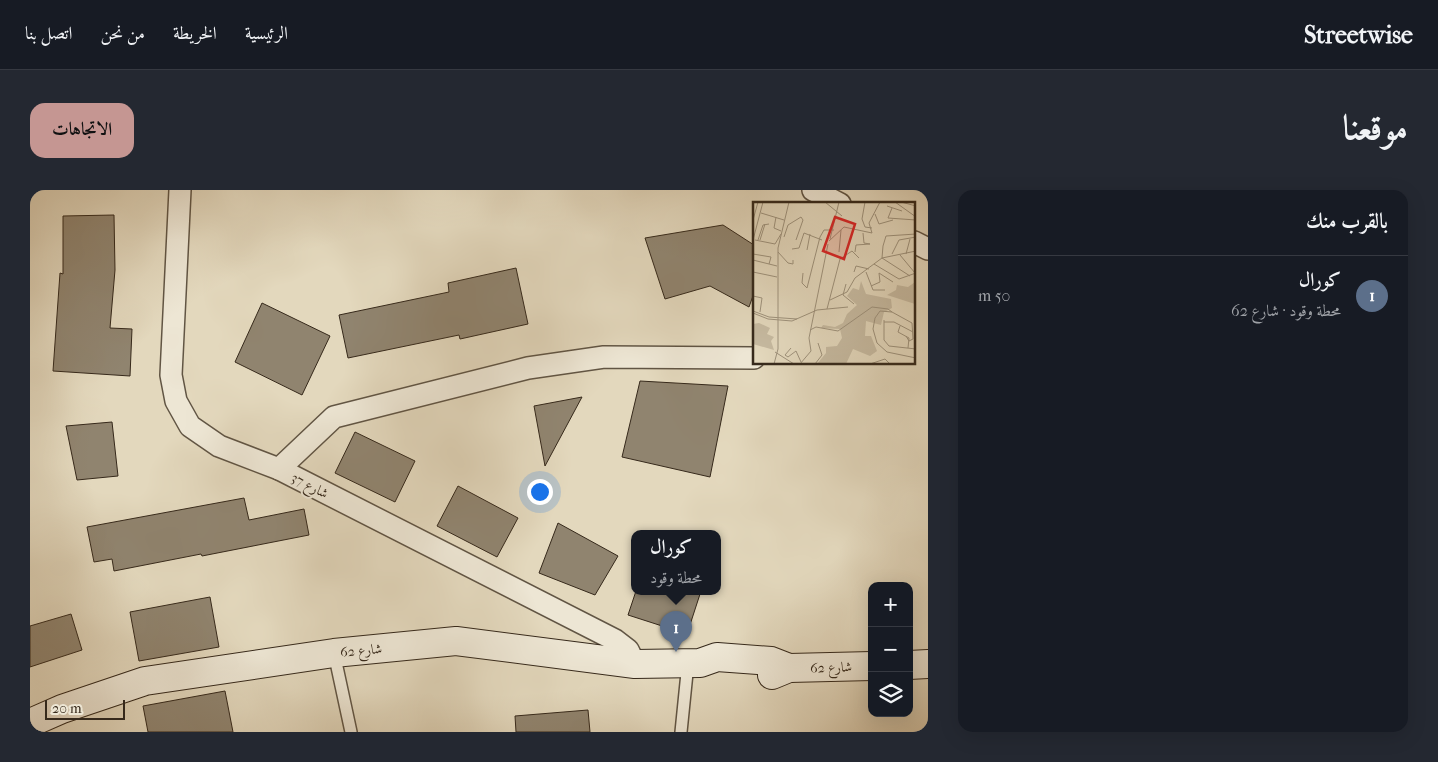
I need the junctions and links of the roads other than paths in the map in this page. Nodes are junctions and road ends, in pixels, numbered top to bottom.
1 (180, 190) edge
2 (813, 190) edge
3 (836, 202) edge
4 (916, 243) edge
5 (928, 249) edge
6 (753, 358) edge
7 (279, 470) junction
8 (334, 653) junction
9 (694, 663) junction
10 (635, 664) junction
11 (928, 664) edge
12 (913, 665) edge
13 (868, 666) edge
14 (30, 723) edge
15 (351, 732) edge
16 (681, 732) edge

1 - 7 street, شارع 37
2 - 3 street
4 - 5 street
6 - 7 street
7 - 10 street, شارع 37
8 - 10 street, شارع 62
8 - 14 street, شارع 62
8 - 15 lane
9 - 10 street, شارع 62
9 - 13 street, شارع 62
9 - 16 lane
11 - 12 street

